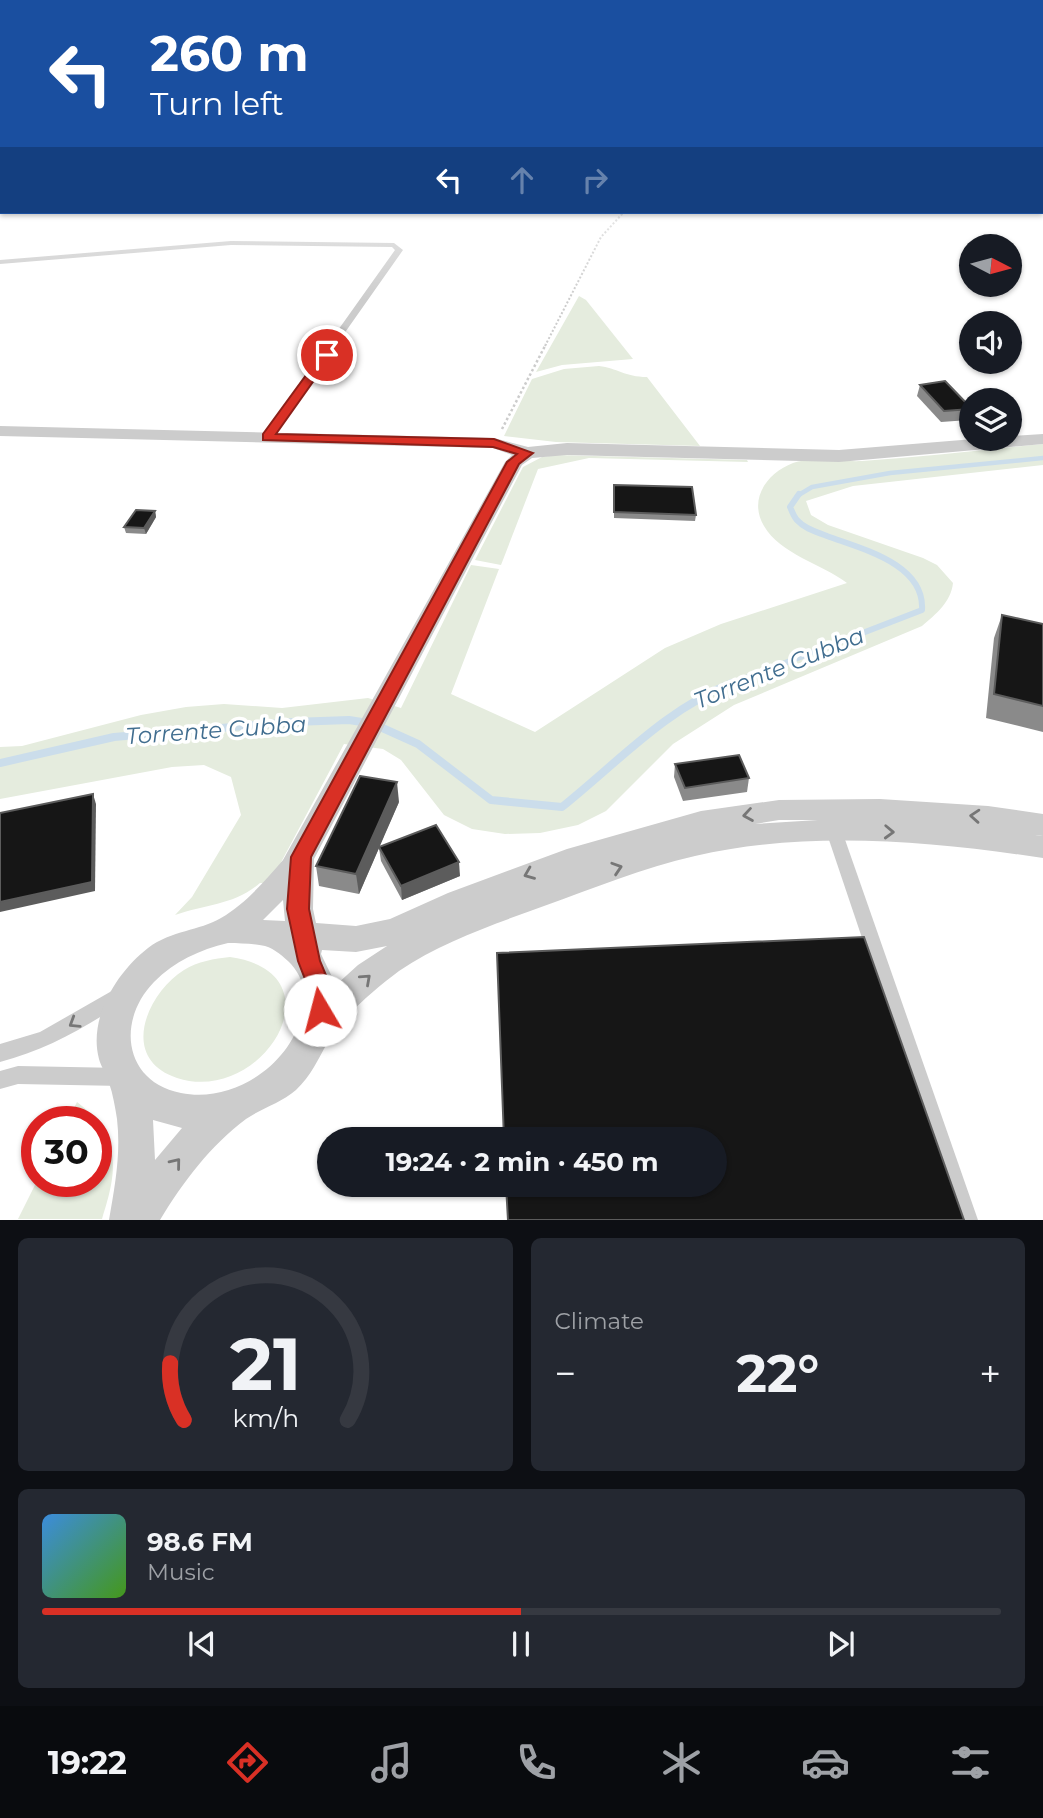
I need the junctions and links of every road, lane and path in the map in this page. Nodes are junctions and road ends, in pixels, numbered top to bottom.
1 (622, 214) edge
2 (0, 262) edge
3 (0, 431) edge
4 (267, 437) junction
5 (1043, 439) edge
6 (494, 443) junction
7 (527, 453) junction
8 (1043, 825) edge
9 (834, 831) junction
10 (1043, 847) edge
11 (301, 857) junction
12 (228, 930) junction
13 (306, 948) junction
14 (131, 986) junction
15 (318, 1028) junction
16 (0, 1053) edge
17 (0, 1080) edge
18 (125, 1080) junction
19 (236, 1106) junction
20 (128, 1220) edge
21 (138, 1220) edge
22 (968, 1220) edge

1 - 6 path
2 - 4 lane
3 - 4 street
4 - 6 street
5 - 7 street
6 - 7 street
7 - 11 street
8 -> 13 street
9 -> 10 street
15 -> 9 street
9 - 22 lane
11 - 12 street
11 - 13 street
12 - 13 street
12 - 14 street
13 - 15 street
14 -> 16 lane
14 - 18 street
15 - 19 street
17 - 18 lane
18 - 19 street
18 - 20 street
21 -> 19 street

